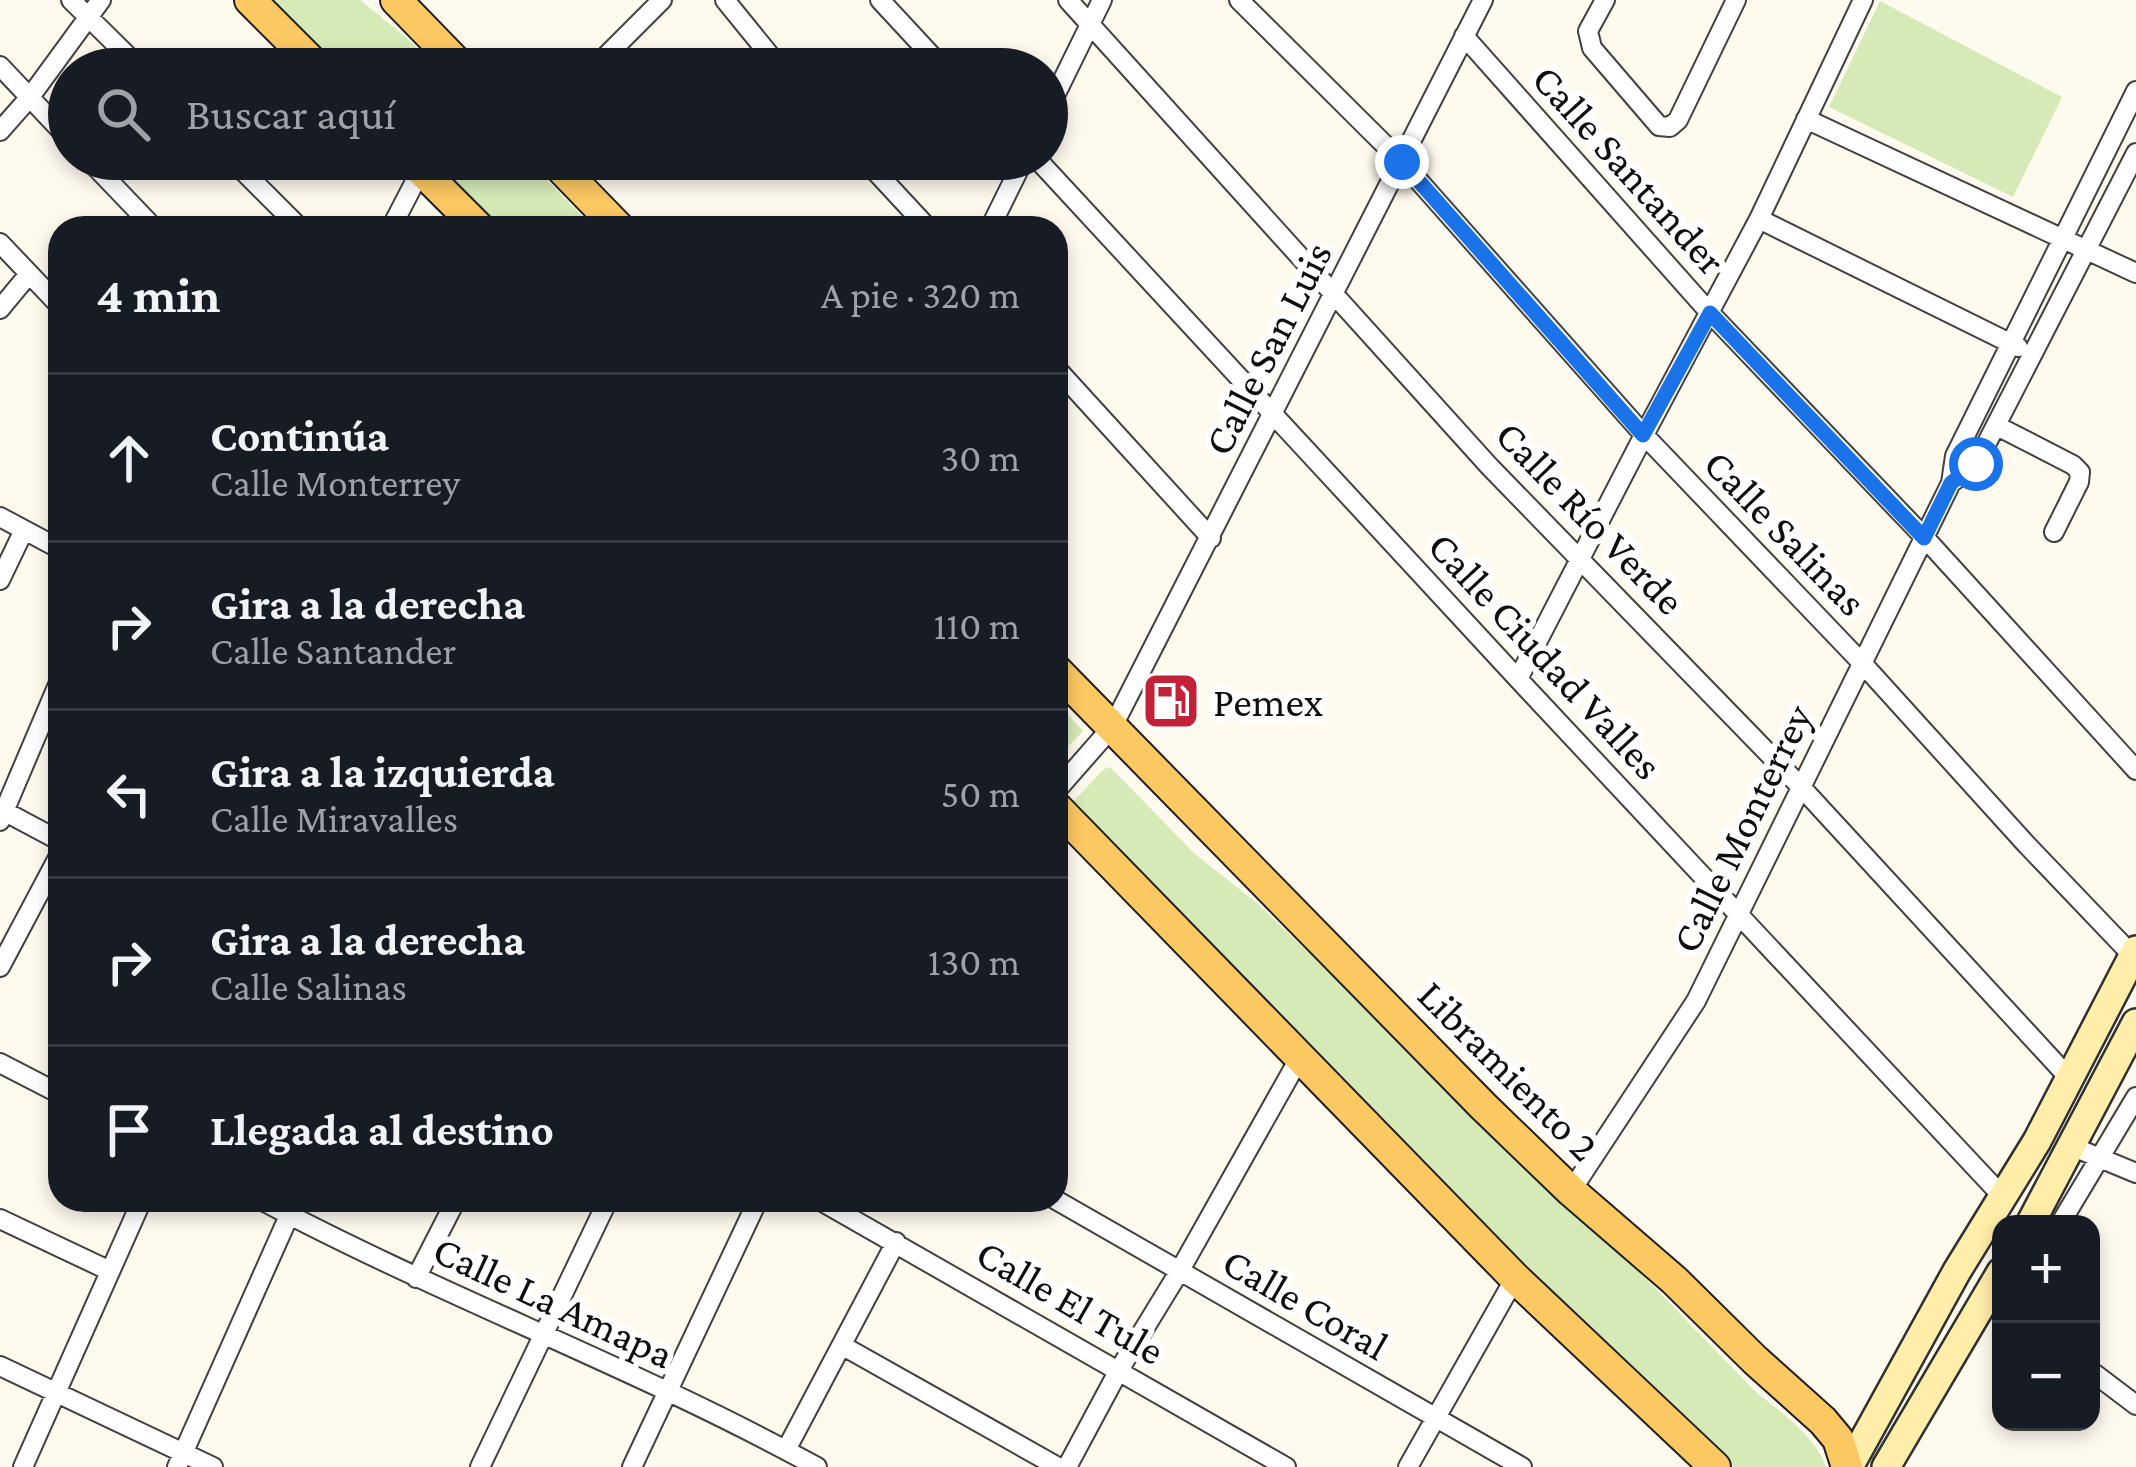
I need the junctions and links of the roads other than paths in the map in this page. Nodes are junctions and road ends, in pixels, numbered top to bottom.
1 (71, 0) edge
2 (101, 0) edge
3 (250, 0) edge
4 (396, 0) edge
5 (662, 0) edge
6 (725, 0) edge
7 (880, 0) edge
8 (1068, 0) edge
9 (1102, 0) edge
10 (1239, 0) edge
11 (1483, 0) edge
12 (1605, 0) edge
13 (1736, 0) edge
14 (1864, 0) edge
15 (87, 16) junction
16 (1090, 25) junction
17 (1464, 36) junction
18 (64, 48) edge
19 (119, 48) edge
20 (298, 48) edge
21 (443, 48) edge
22 (614, 48) edge
23 (764, 48) edge
24 (925, 48) edge
25 (0, 66) edge
26 (1068, 70) edge
27 (48, 71) edge
28 (2136, 91) edge
29 (30, 97) junction
30 (48, 116) edge
31 (1806, 119) junction
32 (0, 131) edge
33 (2136, 154) edge
34 (1402, 162) junction
35 (108, 180) edge
36 (252, 180) edge
37 (410, 180) edge
38 (431, 180) edge
39 (572, 180) edge
40 (883, 180) edge
41 (1014, 180) edge
42 (1057, 180) edge
43 (143, 216) edge
44 (288, 216) edge
45 (396, 216) edge
46 (467, 216) edge
47 (607, 216) edge
48 (917, 216) edge
49 (996, 216) edge
50 (1759, 219) junction
51 (2065, 237) junction
52 (0, 243) edge
53 (2089, 249) junction
54 (2136, 273) edge
55 (29, 274) junction
56 (1336, 293) junction
57 (48, 294) edge
58 (0, 309) edge
59 (1710, 313) junction
60 (2011, 343) junction
61 (2033, 355) junction
62 (1068, 381) edge
63 (1274, 413) junction
64 (1997, 426) junction
65 (1643, 435) junction
66 (1951, 483) junction
67 (0, 517) edge
68 (24, 530) junction
69 (2054, 532) dead end
70 (1211, 538) junction
71 (1924, 538) junction
72 (48, 542) edge
73 (1581, 560) junction
74 (0, 580) edge
75 (1862, 664) junction
76 (1518, 679) junction
77 (1068, 682) edge
78 (48, 708) edge
79 (1113, 726) junction
80 (2136, 770) edge
81 (1068, 777) edge
82 (1802, 788) junction
83 (2, 814) edge
84 (1068, 819) edge
85 (48, 835) edge
86 (48, 877) edge
87 (1739, 913) junction
88 (2134, 953) edge
89 (0, 967) edge
90 (2136, 1023) edge
91 (1300, 1057) junction
92 (0, 1063) edge
93 (2068, 1078) junction
94 (48, 1088) edge
95 (2136, 1097) edge
96 (2072, 1146) junction
97 (2100, 1158) junction
98 (2136, 1173) edge
99 (1570, 1191) junction
100 (2004, 1198) junction
101 (1068, 1207) edge
102 (137, 1212) edge
103 (290, 1212) edge
104 (301, 1212) edge
105 (450, 1212) edge
106 (602, 1212) edge
107 (752, 1212) edge
108 (841, 1212) edge
109 (2035, 1215) edge
110 (2065, 1215) edge
111 (0, 1219) edge
112 (896, 1242) junction
113 (110, 1271) junction
114 (1179, 1271) junction
115 (1515, 1278) junction
116 (416, 1279) junction
117 (1992, 1297) edge
118 (544, 1336) junction
119 (843, 1346) junction
120 (0, 1366) edge
121 (1119, 1370) junction
122 (2100, 1378) edge
123 (56, 1393) junction
124 (666, 1393) junction
125 (2136, 1406) edge
126 (1436, 1418) junction
127 (786, 1450) junction
128 (180, 1460) edge
129 (23, 1467) edge
130 (214, 1467) edge
131 (480, 1467) edge
132 (632, 1467) edge
133 (817, 1467) edge
134 (1058, 1467) edge
135 (1067, 1467) edge
136 (1286, 1467) edge
137 (1408, 1467) edge
138 (1522, 1467) edge
139 (1715, 1467) edge
140 (1848, 1467) edge
141 (1886, 1467) edge

1 - 15 street
2 - 15 street
3 - 20 main road
4 - 21 main road
5 - 22 street
6 - 23 street
7 - 24 street
8 - 16 street, Calle Río Verde
9 - 16 street
10 - 34 street, Calle Salinas
11 - 17 street, Calle San Luis
12 - 13 street
14 - 31 street
15 - 18 street
15 - 19 street
16 - 26 street
16 - 56 street, Calle Río Verde
17 - 34 street, Calle San Luis
17 - 59 street, Calle Santander
25 - 29 street
27 - 29 street
28 - 51 street, Calle Monterrey
29 - 30 street
29 - 32 street
31 - 50 street
31 - 51 street
33 - 53 street, Calle Monterrey
34 - 56 street, Calle San Luis
34 - 65 street, Calle Salinas
35 - 43 street
36 - 44 street
37 - 45 street
38 - 46 main road
39 - 47 main road
40 - 48 street
41 - 49 street
42 - 63 street, Calle Ciudad Valles
50 - 59 street
50 - 60 street
51 - 53 street
51 - 60 street, Calle Monterrey
52 - 55 street
53 - 54 street
53 - 61 street, Calle Monterrey
55 - 57 street
55 - 58 street
56 - 63 street, Calle San Luis
56 - 73 street, Calle Río Verde
59 - 65 street
59 - 71 street, Calle Santander
60 - 61 street
60 - 66 street, Calle Monterrey
61 - 64 street, Calle Monterrey
62 - 70 street
63 - 70 street, Calle San Luis
63 - 76 street, Calle Ciudad Valles
64 - 66 street, Calle Monterrey
64 - 69 street
65 - 73 street
65 - 75 street, Calle Salinas
66 - 71 street, Calle Monterrey
67 - 68 street
68 - 72 street
68 - 74 street
70 - 79 street, Calle San Luis
71 - 75 street, Calle Monterrey
71 - 80 street, Calle Santander
73 - 76 street
73 - 82 street, Calle Río Verde
75 - 82 street, Calle Monterrey
75 - 88 street, Calle Salinas
76 - 87 street, Calle Ciudad Valles
77 - 79 main road, Libramiento 2
78 - 83 street
79 - 81 street
79 - 99 main road, Libramiento 2
82 - 87 street, Calle Monterrey
82 - 93 street, Calle Río Verde
83 - 85 street
84 - 91 main road
86 - 89 street
87 - 99 street, Calle Monterrey
87 - 100 street, Calle Ciudad Valles
88 - 93 main road
90 - 96 main road
91 - 114 street
91 - 115 main road
92 - 94 street
93 - 100 main road
95 - 97 street
96 - 97 street
96 - 109 main road
97 - 98 street
97 - 110 street
99 - 140 main road, Libramiento 2
100 - 140 main road
101 - 114 street, Calle Coral
102 - 113 street
103 - 128 street
104 - 116 street, Calle La Amapa
105 - 116 street
106 - 118 street
107 - 124 street
108 - 112 street, Calle El Tule
111 - 113 street
112 - 119 street
112 - 121 street, Calle El Tule
113 - 123 street
114 - 121 street
114 - 126 street, Calle Coral
115 - 126 street
115 - 139 main road
116 - 118 street, Calle La Amapa
117 - 141 main road
118 - 124 street, Calle La Amapa
118 - 131 street
119 - 127 street
119 - 134 street
120 - 123 street
121 - 135 street
121 - 136 street, Calle El Tule
122 - 125 street
123 - 128 street
123 - 129 street
124 - 127 street, Calle La Amapa
124 - 132 street
126 - 137 street
126 - 138 street, Calle Coral
127 - 133 street, Calle La Amapa
128 - 130 street

